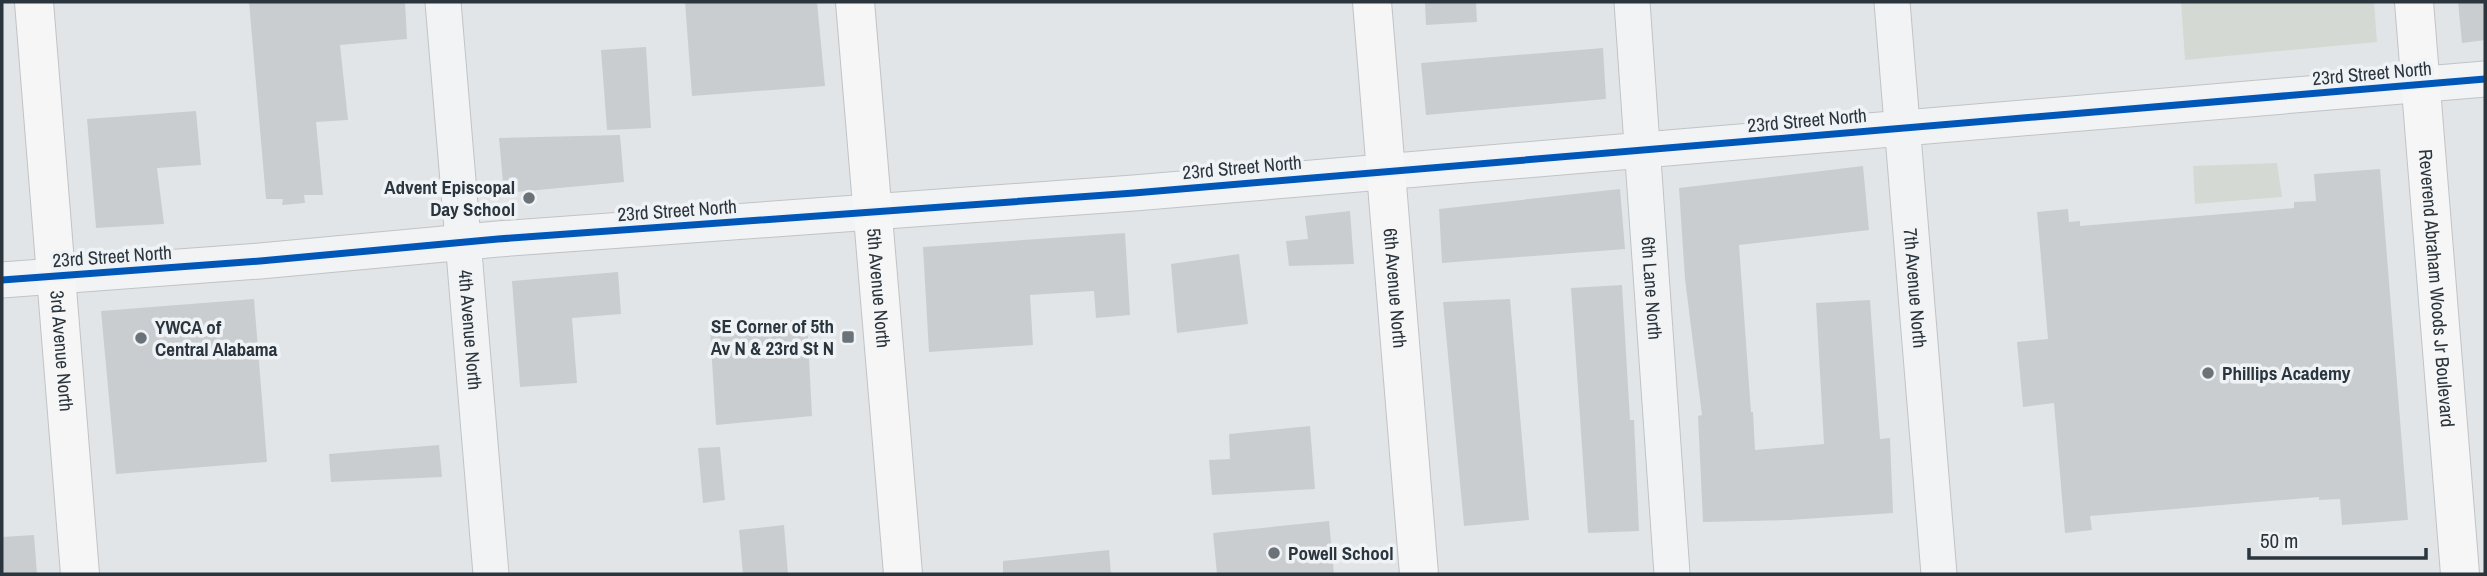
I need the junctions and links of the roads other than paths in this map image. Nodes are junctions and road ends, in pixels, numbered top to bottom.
1 (34, 2) edge
2 (443, 2) edge
3 (855, 2) edge
4 (1372, 2) edge
5 (1632, 2) edge
6 (1892, 2) edge
7 (2414, 2) edge
8 (2485, 79) edge
9 (2420, 84) junction
10 (1901, 128) junction
11 (1643, 150) junction
12 (1386, 171) junction
13 (873, 210) junction
14 (463, 242) junction
15 (56, 277) junction
16 (2, 280) edge
17 (80, 574) edge
18 (491, 574) edge
19 (903, 574) edge
20 (1419, 574) edge
21 (1672, 574) edge
22 (1939, 574) edge
23 (2460, 574) edge

1 - 15 main road, 3rd Avenue North
2 - 14 street, 4th Avenue North
3 - 13 main road, 5th Avenue North
4 - 12 main road, 6th Avenue North
5 - 11 street, 6th Lane North
6 - 10 street, 7th Avenue North
7 - 9 main road, Reverend Abraham Woods Jr Boulevard
8 - 9 street, 23rd Street North
9 - 10 street, 23rd Street North
9 - 23 main road, Reverend Abraham Woods Jr Boulevard
10 - 11 street, 23rd Street North
10 - 22 street, 7th Avenue North
11 - 12 street, 23rd Street North
11 - 21 street, 6th Lane North
12 - 13 street, 23rd Street North
12 - 20 main road, 6th Avenue North
13 - 14 street, 23rd Street North
13 - 19 main road, 5th Avenue North
14 - 15 street, 23rd Street North
14 - 18 street, 4th Avenue North
15 - 16 street, 23rd Street North
15 - 17 main road, 3rd Avenue North

